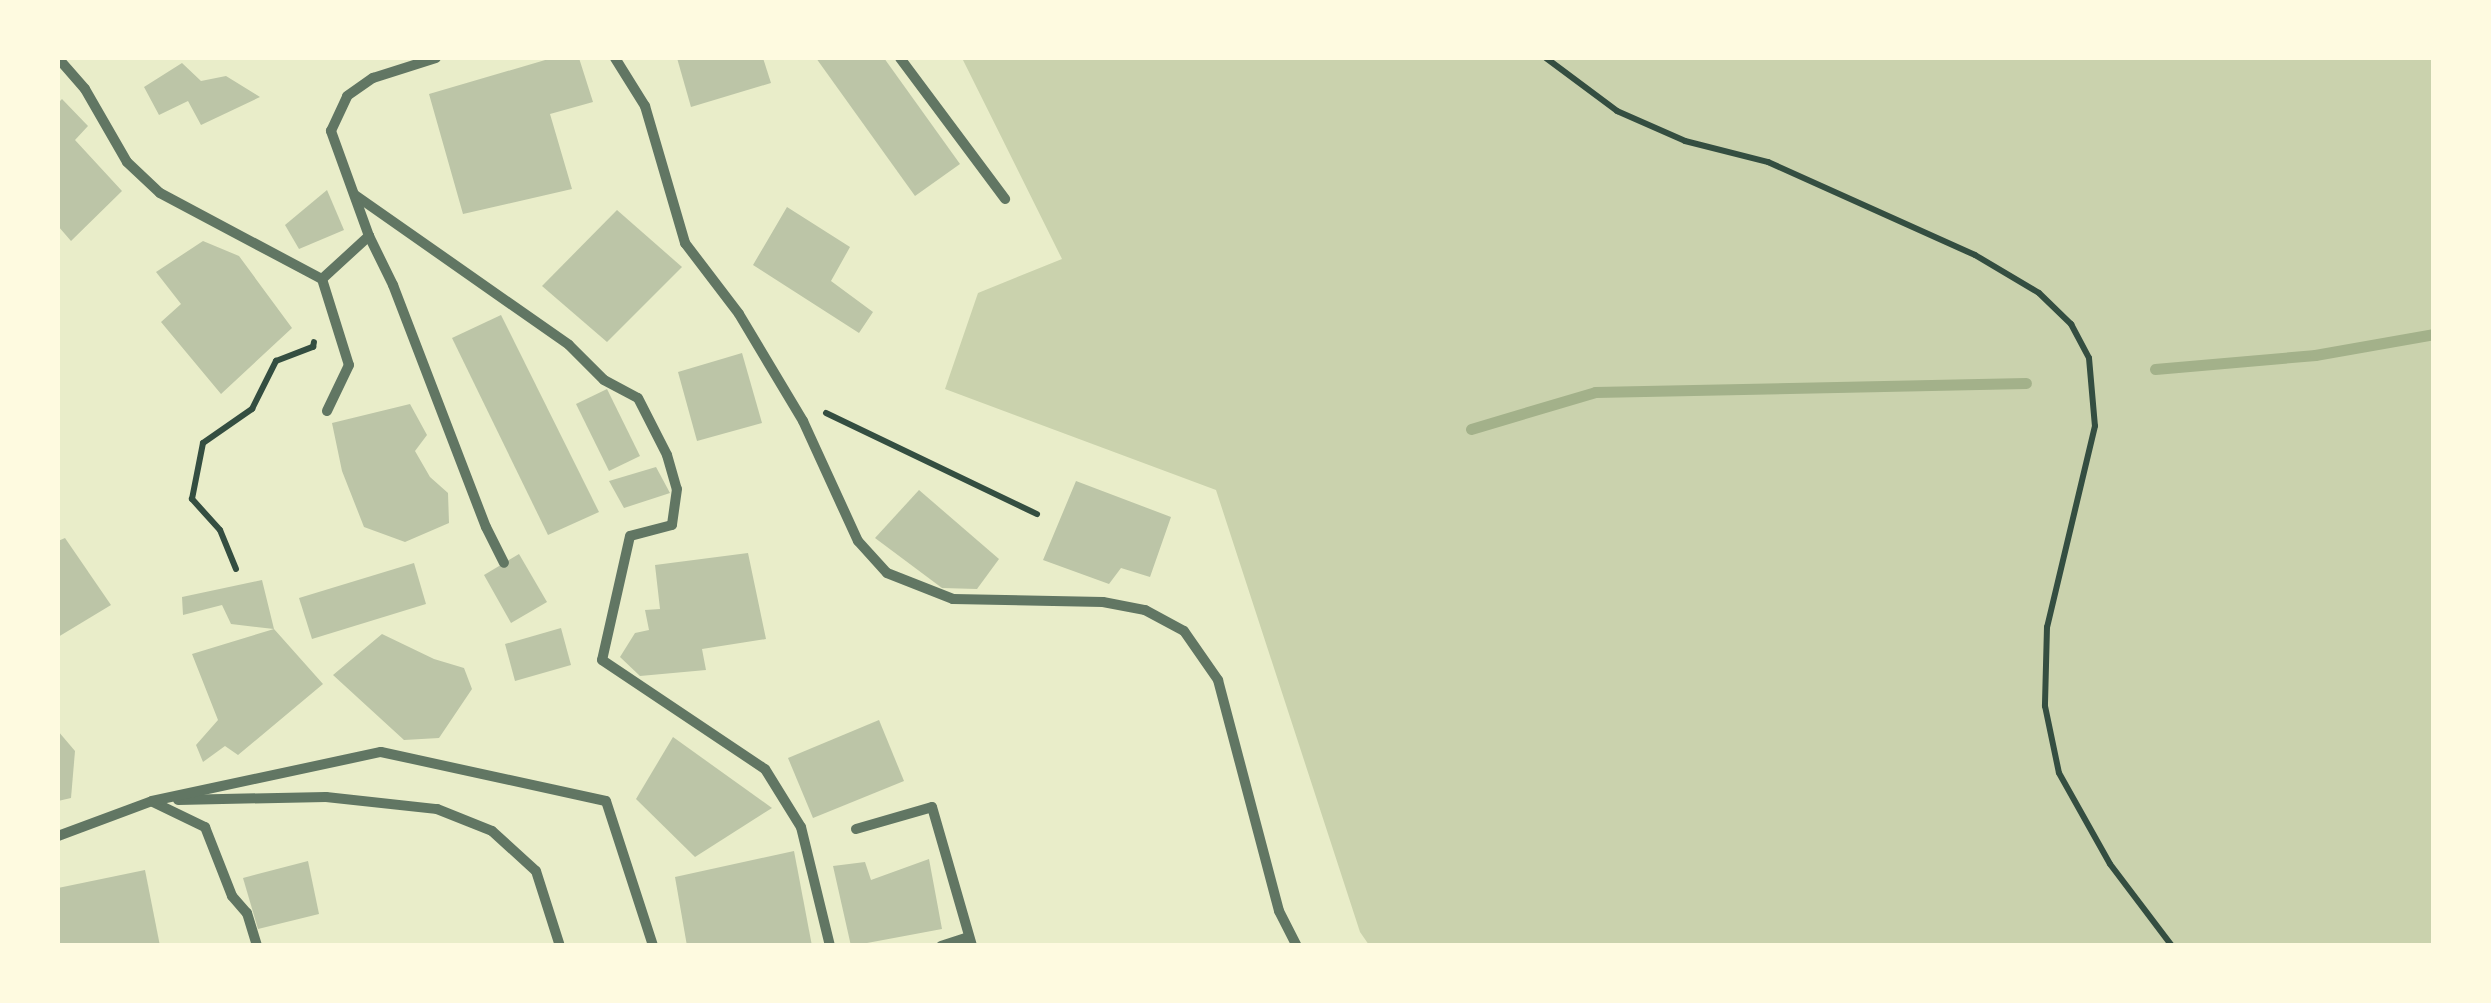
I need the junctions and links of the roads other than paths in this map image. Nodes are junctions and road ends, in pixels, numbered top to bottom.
1 (58, 58) edge
2 (436, 58) edge
3 (614, 58) edge
4 (900, 58) edge
5 (355, 196) junction
6 (1005, 199) dead end
7 (368, 236) junction
8 (322, 278) junction
9 (327, 412) dead end
10 (504, 562) dead end
11 (152, 801) junction
12 (856, 829) dead end
13 (58, 836) edge
14 (970, 941) edge
15 (257, 946) edge
16 (560, 946) edge
17 (653, 946) edge
18 (830, 946) edge
19 (941, 946) edge
20 (1296, 946) edge

1 - 8 street
2 - 5 street
3 - 20 street
4 - 6 street
5 - 7 street
5 - 18 street
7 - 8 street
7 - 10 street
8 - 9 street
11 - 13 street
11 - 15 street
11 - 16 street
11 - 17 street
12 - 14 street
14 - 19 street

